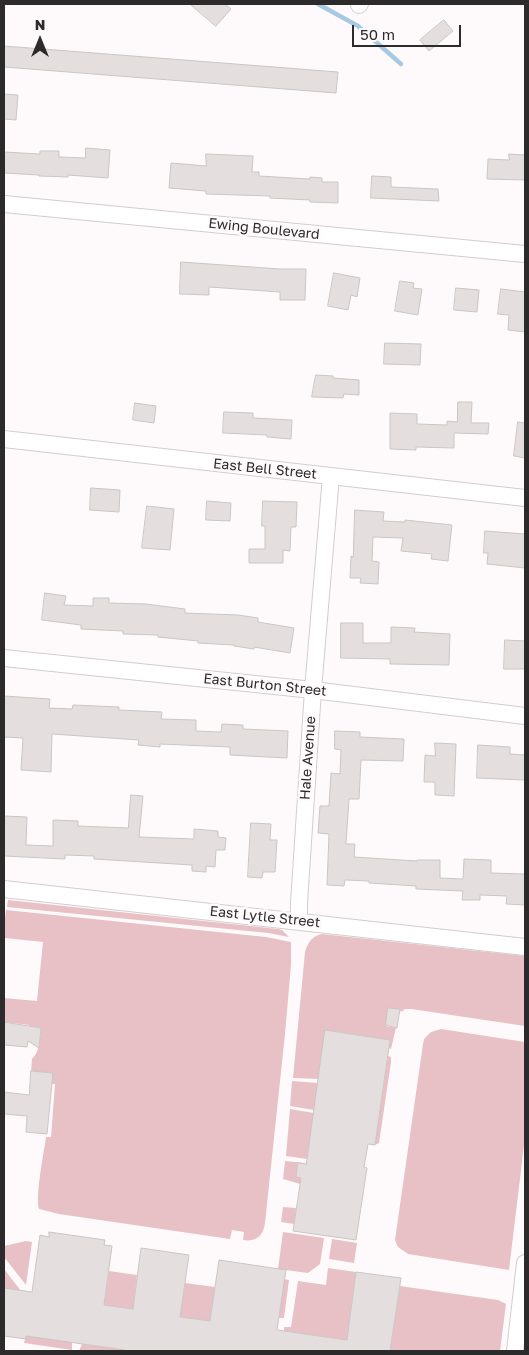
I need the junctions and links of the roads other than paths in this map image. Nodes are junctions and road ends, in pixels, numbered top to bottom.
1 (4, 204) edge
2 (525, 254) edge
3 (4, 439) edge
4 (331, 476) junction
5 (525, 498) edge
6 (4, 658) edge
7 (313, 690) junction
8 (525, 716) edge
9 (4, 889) edge
10 (299, 921) junction
11 (525, 947) edge
12 (525, 1263) edge
13 (515, 1351) edge

1 - 2 street, Ewing Boulevard
3 - 4 street, East Bell Street
4 - 5 street, East Bell Street
4 - 7 street, Hale Avenue
6 - 7 street, East Burton Street
7 - 8 street, East Burton Street
7 - 10 street, Hale Avenue
9 - 10 street, East Lytle Street
10 - 11 street, East Lytle Street
12 - 13 street

